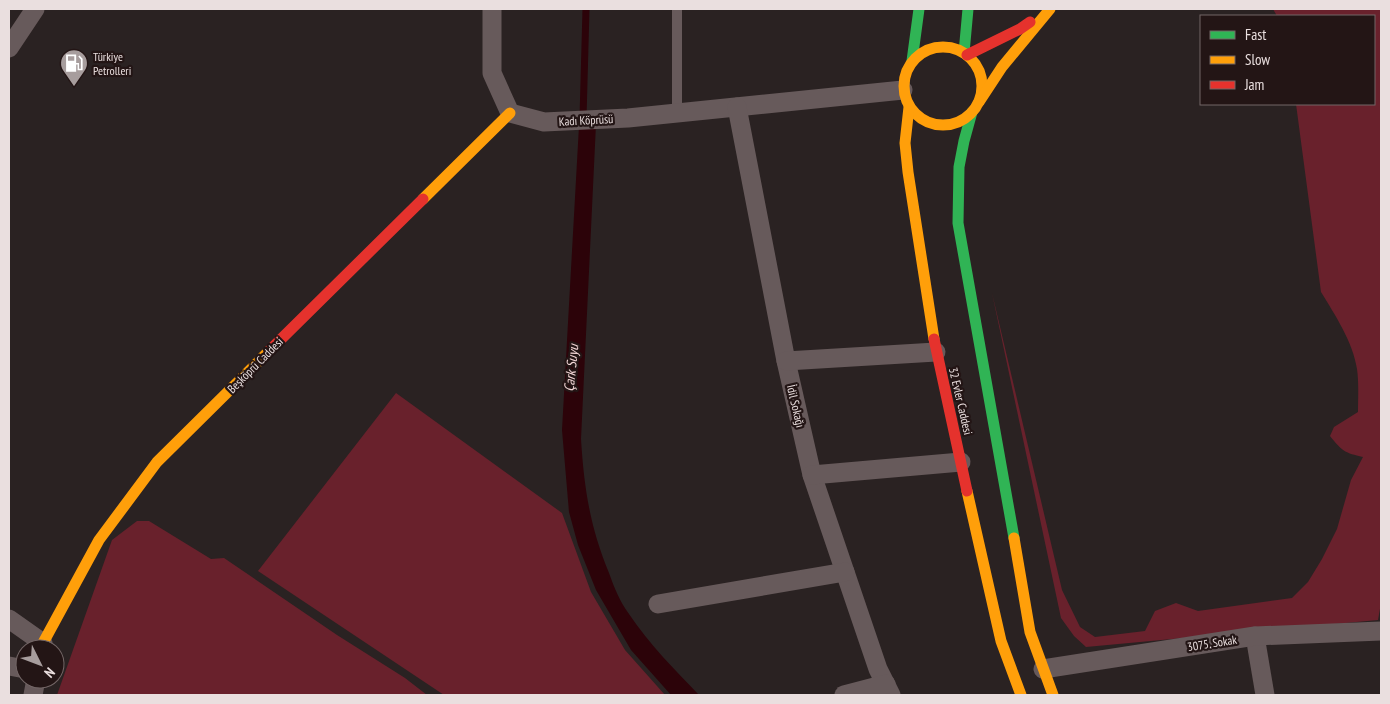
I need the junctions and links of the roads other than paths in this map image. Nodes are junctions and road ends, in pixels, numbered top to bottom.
1 (35, 9) edge
2 (492, 9) edge
3 (677, 9) edge
4 (919, 9) edge
5 (968, 9) edge
6 (1050, 9) edge
7 (9, 48) edge
8 (965, 54) junction
9 (912, 61) junction
10 (906, 98) junction
11 (979, 102) junction
12 (737, 108) junction
13 (972, 112) junction
14 (510, 113) junction
15 (677, 113) junction
16 (936, 352) junction
17 (786, 361) junction
18 (961, 462) junction
19 (812, 474) junction
20 (845, 572) junction
21 (658, 604) dead end
22 (9, 619) edge
23 (1381, 632) edge
24 (1255, 636) junction
25 (34, 639) edge
26 (47, 639) edge
27 (1044, 669) junction
28 (888, 690) edge
29 (844, 695) edge
30 (1021, 695) edge
31 (1053, 695) edge
32 (1265, 695) edge

1 - 7 street
2 - 14 street
3 - 15 lane
4 - 9 main road
5 - 8 main road
6 - 8 main road
6 - 11 main road
8 - 9 main road
8 - 11 main road
9 - 10 main road
10 - 12 street, Kadı Köprüsü
10 - 13 main road
10 - 16 main road, 32 Evler Caddesi
11 - 13 main road
12 - 15 street, Kadı Köprüsü
12 - 17 street, İdil Sokağı
13 - 27 main road
14 - 15 street, Kadı Köprüsü
14 - 26 main road, Beşköprü Caddesi
16 - 17 street
16 - 18 main road, 32 Evler Caddesi
17 - 19 street, İdil Sokağı
18 - 19 street
18 - 30 main road, 32 Evler Caddesi
19 - 20 street, İdil Sokağı
20 - 21 street
20 - 28 street, İdil Sokağı
22 - 25 street
23 - 24 street, 3075. Sokak
24 - 27 street, 3075. Sokak
24 - 32 street
27 - 31 main road
28 - 29 street

